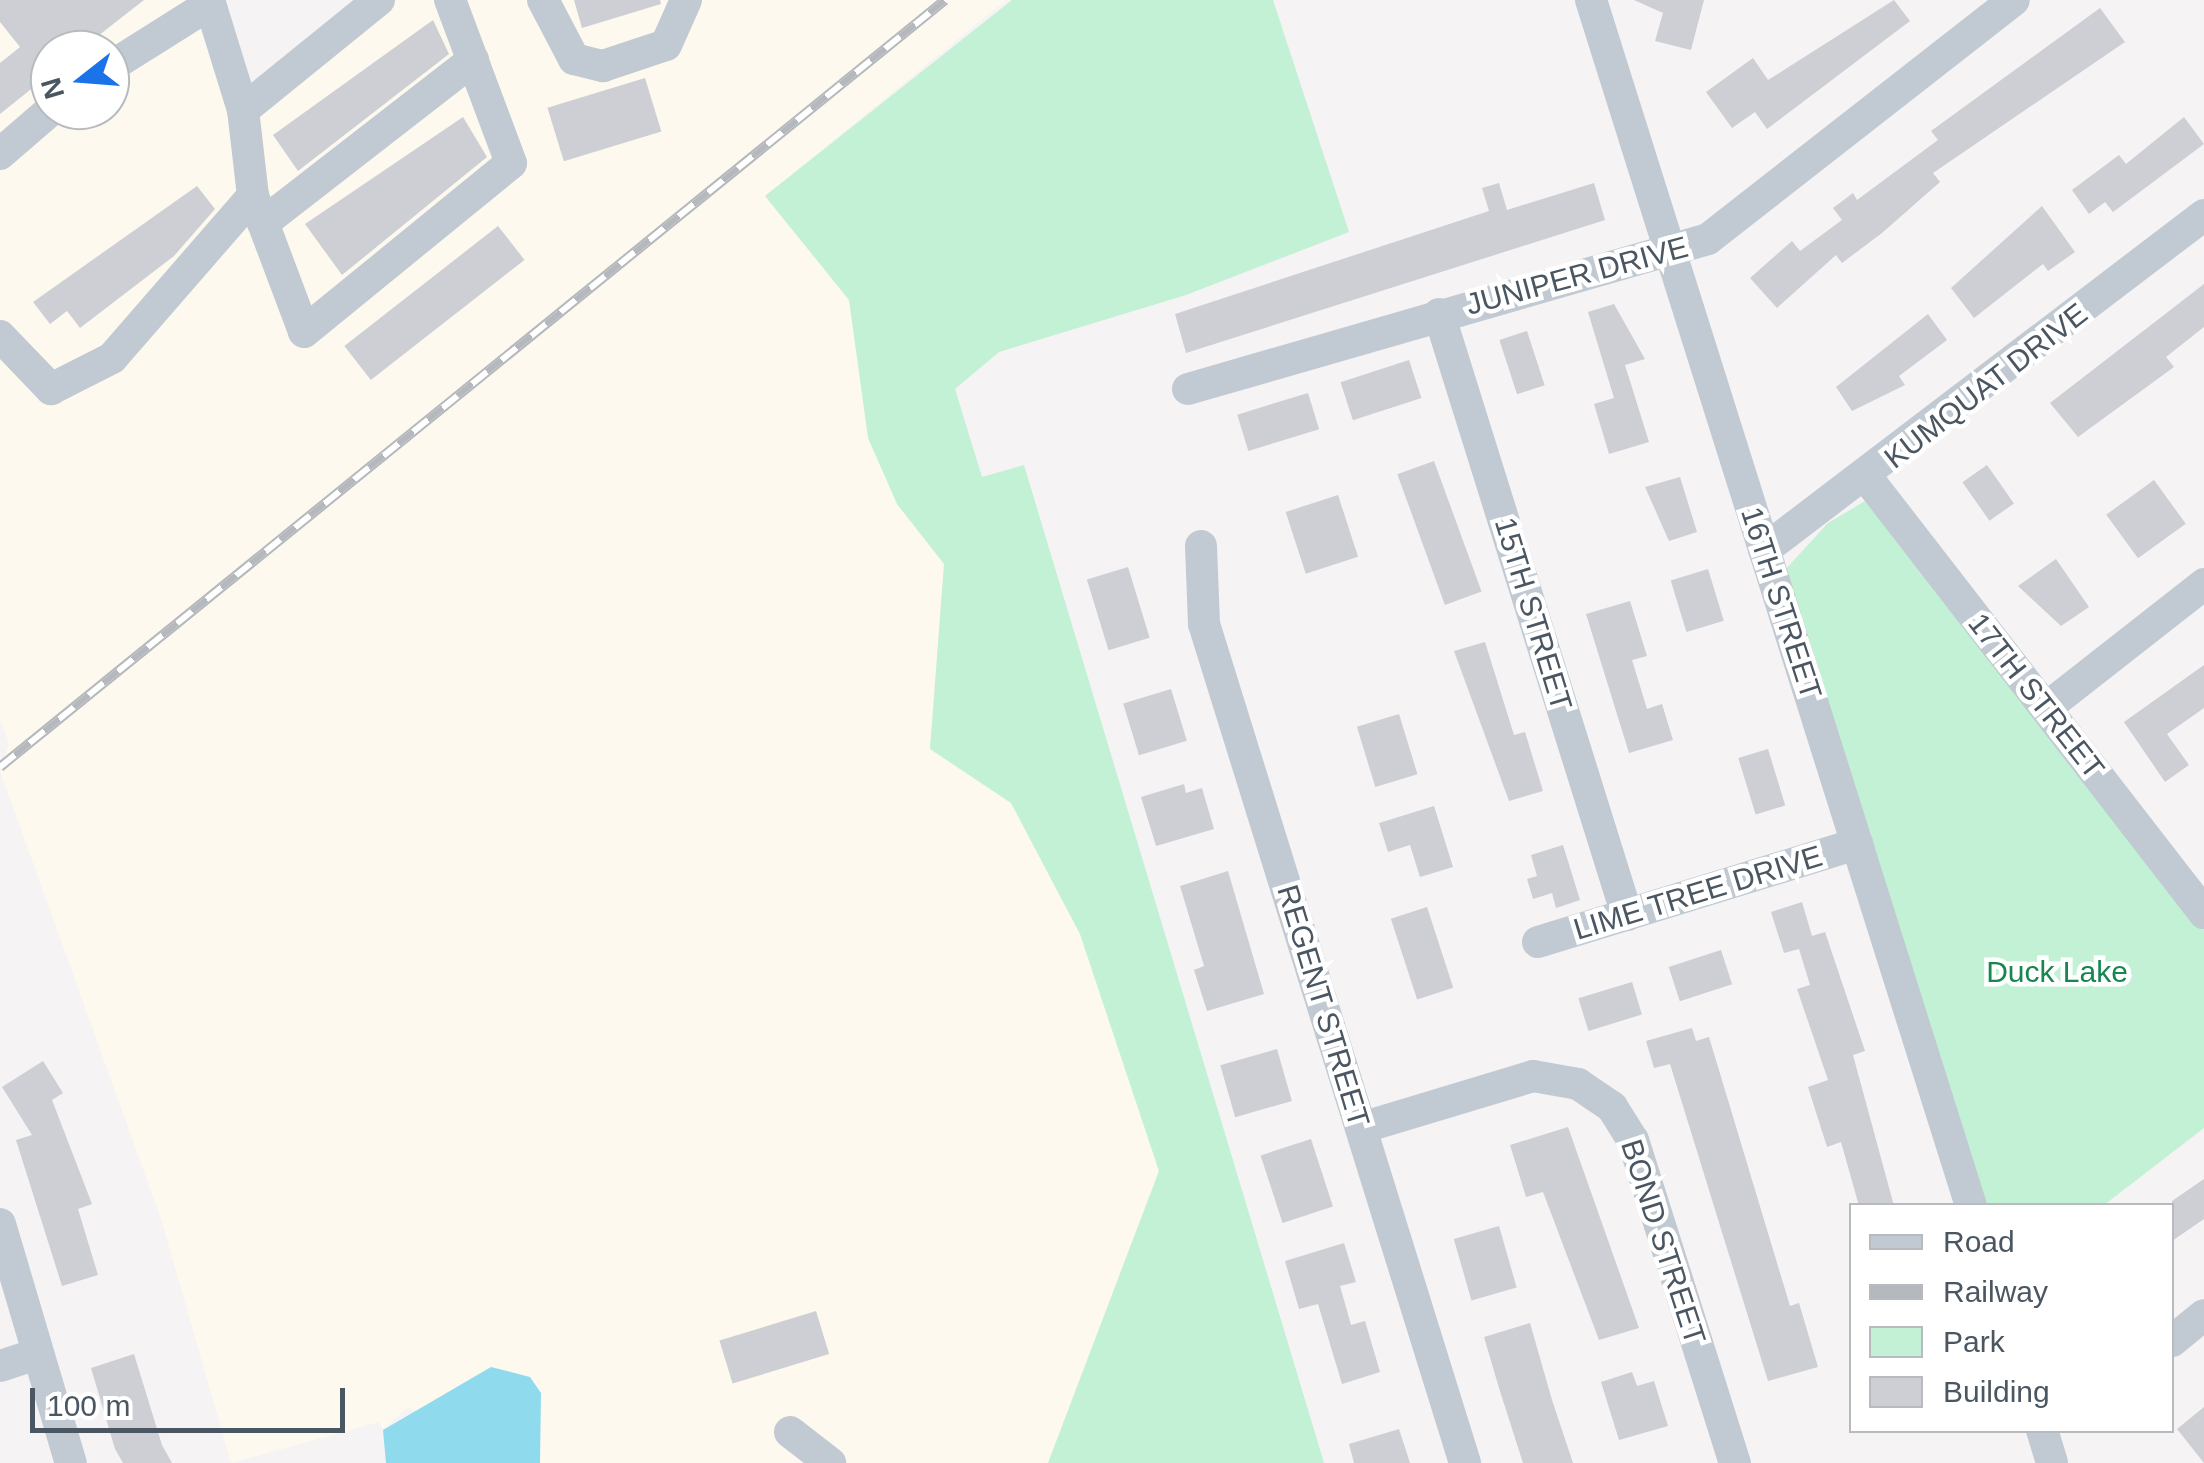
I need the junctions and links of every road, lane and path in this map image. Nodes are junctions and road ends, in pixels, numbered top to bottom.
1 (379, 0) edge
2 (450, 0) edge
3 (544, 0) edge
4 (686, 0) edge
5 (1591, 0) edge
6 (2014, 0) edge
7 (210, 2) edge
8 (130, 55) edge
9 (472, 60) junction
10 (244, 110) junction
11 (30, 128) edge
12 (0, 154) edge
13 (258, 209) junction
14 (2204, 215) edge
15 (1670, 251) junction
16 (1439, 314) junction
17 (0, 336) edge
18 (1188, 389) dead end
19 (1868, 479) junction
20 (1202, 546) dead end
21 (1764, 550) junction
22 (2204, 584) edge
23 (2046, 708) junction
24 (1857, 844) junction
25 (2204, 913) edge
26 (1627, 915) junction
27 (1538, 942) dead end
28 (1361, 1128) junction
29 (1970, 1203) edge
30 (0, 1224) edge
31 (2204, 1315) edge
32 (2174, 1339) edge
33 (34, 1354) junction
34 (0, 1366) edge
35 (790, 1432) dead end
36 (71, 1463) edge
37 (830, 1463) edge
38 (1465, 1463) edge
39 (1735, 1463) edge

1 - 10 street
2 - 9 street
3 - 4 street
5 - 15 street, 16TH STREET
6 - 15 street, JUNIPER DRIVE
7 - 8 street
7 - 10 street
9 - 13 street
9 - 13 street
10 - 13 street
11 - 12 street
13 - 17 street
14 - 19 street, KUMQUAT DRIVE
15 - 16 street, JUNIPER DRIVE
15 - 21 street, 16TH STREET
16 - 18 street, JUNIPER DRIVE
16 - 26 street, 15TH STREET
19 - 21 street, KUMQUAT DRIVE
19 - 23 street, 17TH STREET
20 - 28 street, REGENT STREET
21 - 24 street, 16TH STREET
22 - 23 street
23 - 25 street, 17TH STREET
24 - 26 street, LIME TREE DRIVE
24 - 29 street, 16TH STREET
26 - 27 street, LIME TREE DRIVE
28 - 38 street, REGENT STREET
28 - 39 street, BOND STREET
30 - 33 street
31 - 32 street
33 - 34 street
33 - 36 street
35 - 37 street

